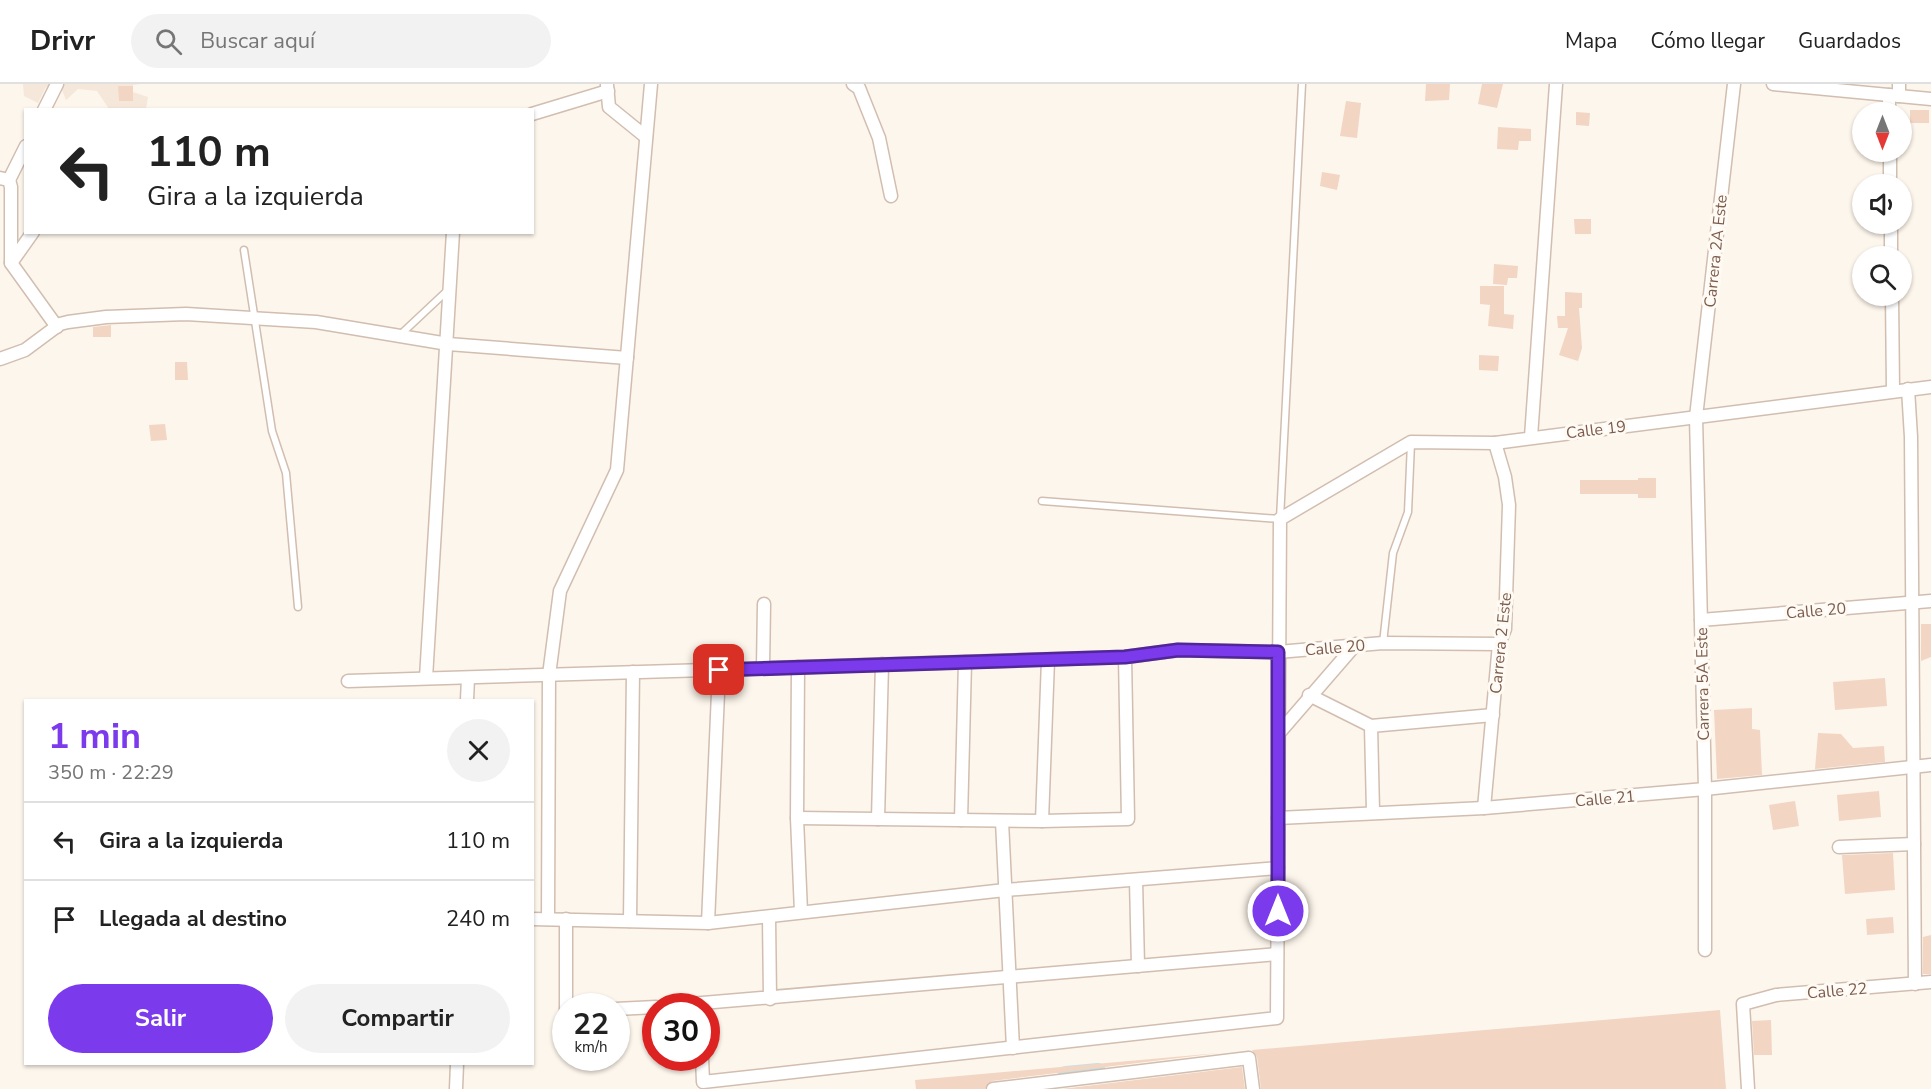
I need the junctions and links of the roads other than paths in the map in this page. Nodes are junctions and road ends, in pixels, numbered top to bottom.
1 (57, 84) edge
2 (651, 84) edge
3 (853, 84) edge
4 (1302, 84) edge
5 (1556, 84) edge
6 (1734, 84) edge
7 (1773, 84) edge
8 (608, 88) edge
9 (1896, 92) edge
10 (1931, 99) edge
11 (45, 108) edge
12 (534, 113) edge
13 (646, 137) junction
14 (24, 149) edge
15 (4, 179) edge
16 (891, 196) dead end
17 (32, 234) edge
18 (453, 234) edge
19 (244, 250) dead end
20 (11, 263) junction
21 (450, 288) junction
22 (1892, 306) edge
23 (256, 318) junction
24 (57, 327) junction
25 (399, 335) junction
26 (448, 344) junction
27 (627, 358) junction
28 (0, 359) edge
29 (1931, 387) edge
30 (1908, 389) junction
31 (1893, 390) junction
32 (1696, 417) junction
33 (1531, 437) junction
34 (1411, 442) junction
35 (1495, 443) junction
36 (1042, 501) dead end
37 (1280, 519) junction
38 (1931, 601) edge
39 (1912, 602) junction
40 (764, 604) dead end
41 (298, 607) dead end
42 (1701, 620) junction
43 (1383, 643) junction
44 (1356, 644) junction
45 (1499, 644) junction
46 (1278, 652) junction
47 (1125, 657) junction
48 (1048, 660) junction
49 (965, 662) junction
50 (882, 664) junction
51 (798, 667) junction
52 (763, 668) junction
53 (719, 670) junction
54 (633, 672) junction
55 (549, 675) junction
56 (426, 678) junction
57 (468, 678) junction
58 (348, 681) dead end
59 (1309, 695) junction
60 (468, 699) edge
61 (1492, 715) junction
62 (1371, 726) junction
63 (1279, 733) junction
64 (1931, 765) edge
65 (1911, 766) junction
66 (1705, 789) junction
67 (1484, 808) junction
68 (1372, 811) junction
69 (797, 818) junction
70 (1278, 818) junction
71 (878, 819) junction
72 (961, 820) junction
73 (1002, 820) junction
74 (1042, 821) junction
75 (1914, 844) junction
76 (1839, 847) dead end
77 (1278, 868) junction
78 (1136, 880) junction
79 (1005, 890) junction
80 (801, 912) junction
81 (769, 917) junction
82 (534, 919) edge
83 (548, 919) junction
84 (566, 920) junction
85 (630, 921) junction
86 (708, 923) junction
87 (1705, 950) dead end
88 (1277, 954) junction
89 (1138, 966) junction
90 (1010, 978) junction
91 (1931, 982) edge
92 (1915, 984) junction
93 (566, 993) edge
94 (770, 999) junction
95 (720, 1004) edge
96 (1013, 1048) junction
97 (457, 1065) edge
98 (703, 1071) edge
99 (1066, 1084) edge
100 (456, 1089) edge
101 (993, 1089) edge
102 (1253, 1089) edge
103 (1748, 1089) edge

1 - 11 street
2 - 13 street
3 - 16 street
4 - 37 lane
5 - 33 street
6 - 32 street, Carrera 2A Este
7 - 9 street
8 - 12 street
8 - 13 street
9 - 10 street
13 - 27 street
14 - 15 street
15 - 20 street
17 - 20 street
18 - 21 street
19 - 23 lane
20 - 24 street
21 - 25 lane
21 - 26 street
22 - 31 street
23 - 24 street
23 - 25 street
23 - 41 lane
24 - 28 street
25 - 26 street
26 - 27 street
26 - 56 street
27 - 55 street
29 - 30 street, Calle 19
30 - 31 street, Calle 19
30 - 39 street
31 - 32 street, Calle 19
32 - 33 street, Calle 19
32 - 42 street, Carrera 5A Este
33 - 35 street, Calle 19
34 - 35 street, Calle 19
34 - 37 street
34 - 43 lane
35 - 45 street, Carrera 2 Este
36 - 37 lane
37 - 46 street
38 - 39 street, Calle 20
39 - 42 street, Calle 20
39 - 65 street
40 - 52 street
42 - 66 street, Carrera 5A Este
43 - 44 street, Calle 20
43 - 45 street, Calle 20
44 - 46 street, Calle 20
44 - 59 street
45 - 61 street, Carrera 2 Este
46 - 47 street, Calle 20
46 - 63 street
47 - 48 street, Calle 20
47 - 74 street
48 - 49 street, Calle 20
48 - 74 street
49 - 50 street, Calle 20
49 - 72 street
50 - 51 street, Calle 20
50 - 71 street
51 - 52 street, Calle 20
51 - 69 street
52 - 53 street, Calle 20
53 - 54 street, Calle 20
53 - 86 street
54 - 55 street, Calle 20
54 - 85 street
55 - 57 street, Calle 20
55 - 83 street
56 - 57 street, Calle 20
56 - 58 street, Calle 20
57 - 60 street
59 - 62 street
59 - 63 street
61 - 62 street
61 - 67 street, Carrera 2 Este
62 - 68 street
63 - 70 street
64 - 65 street, Calle 21
65 - 66 street, Calle 21
65 - 75 street
66 - 67 street, Calle 21
66 - 87 street, Carrera 5A Este
67 - 68 street, Calle 21
68 - 70 street, Calle 21
69 - 71 street
69 - 80 street
70 - 77 street
71 - 72 street
72 - 73 street
73 - 74 street
73 - 79 street
75 - 76 street
75 - 92 street
77 - 78 street
77 - 88 street
78 - 79 street
78 - 89 street
79 - 80 street
79 - 90 street
80 - 81 street
81 - 86 street
81 - 94 street
82 - 83 street
83 - 84 street
84 - 85 street
84 - 93 street
85 - 86 street
88 - 89 street
88 - 96 street
89 - 90 street
90 - 94 street
90 - 96 street
91 - 92 street, Calle 22
92 - 103 street, Calle 22
94 - 95 street
96 - 98 street
97 - 100 street
99 - 101 street
99 - 102 street

